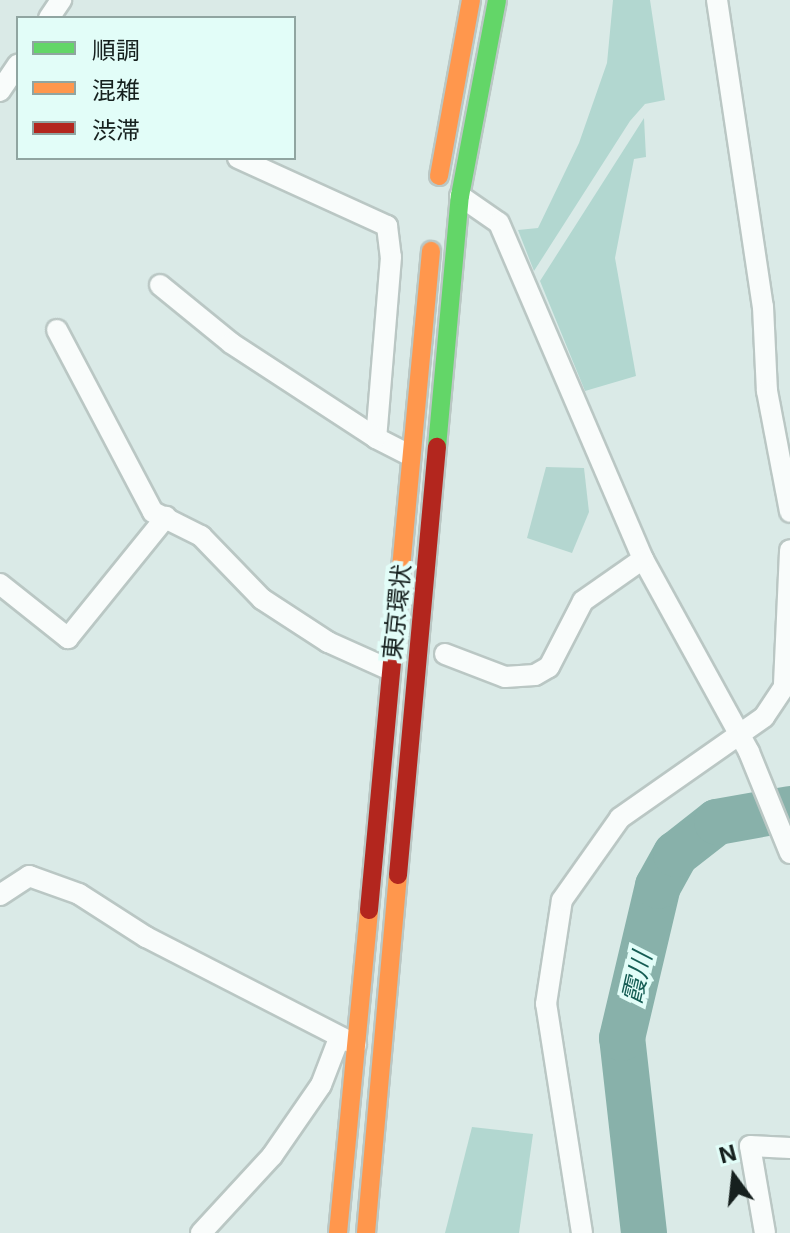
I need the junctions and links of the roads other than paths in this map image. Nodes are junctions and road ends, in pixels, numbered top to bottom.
1 (471, 0) edge
2 (497, 0) edge
3 (717, 0) edge
4 (242, 160) edge
5 (460, 196) junction
6 (436, 199) dead end
7 (433, 229) dead end
8 (160, 285) dead end
9 (57, 330) dead end
10 (376, 438) junction
11 (410, 455) junction
12 (790, 512) edge
13 (166, 517) junction
14 (790, 550) edge
15 (643, 559) junction
16 (0, 584) edge
17 (445, 654) dead end
18 (390, 670) junction
19 (787, 681) edge
20 (744, 744) junction
21 (790, 853) edge
22 (0, 895) edge
23 (347, 1043) junction
24 (790, 1148) edge
25 (201, 1233) edge
26 (338, 1233) edge
27 (366, 1233) edge
28 (582, 1233) edge
29 (765, 1233) edge

1 - 6 highway
2 - 5 highway, 東京環状
3 - 12 street
4 - 10 street
5 - 15 street
5 - 27 highway, 東京環状
7 - 11 highway, 東京環状
8 - 10 street
9 - 13 street
10 - 11 street
11 - 18 highway, 東京環状
13 - 16 street
13 - 18 street
14 - 19 street
15 - 17 street
15 - 20 street
18 - 23 highway, 東京環状
19 - 20 street
20 - 21 street
20 - 28 street
22 - 23 street
23 - 25 street
23 - 26 highway, 東京環状
24 - 29 street

